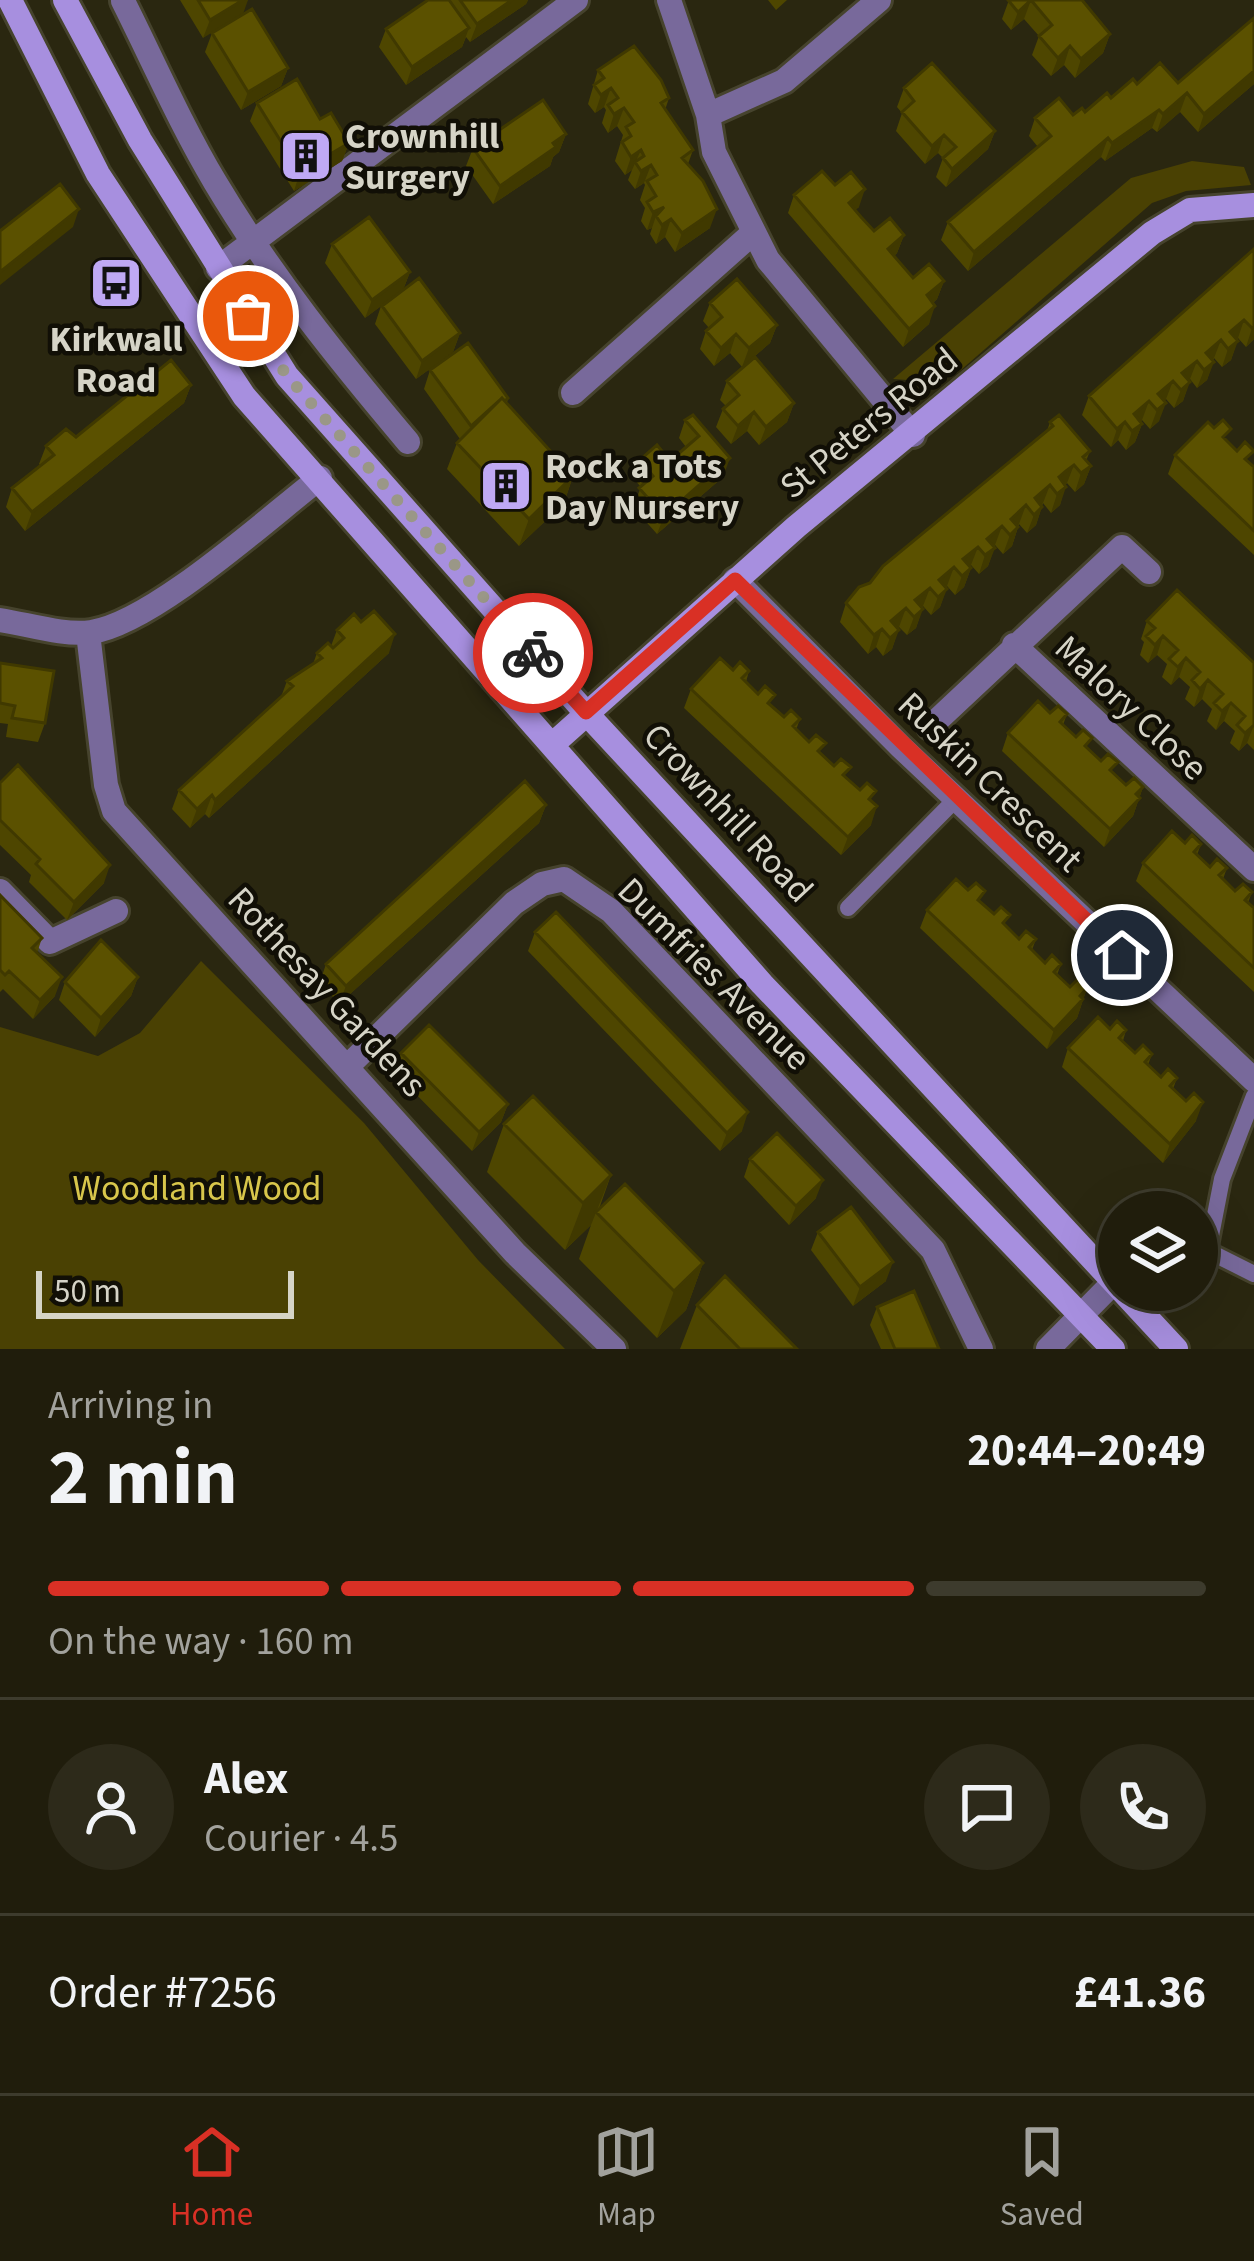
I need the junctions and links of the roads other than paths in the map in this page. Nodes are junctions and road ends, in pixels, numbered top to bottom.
1 (10, 0) edge
2 (65, 0) edge
3 (576, 0) edge
4 (669, 0) edge
5 (879, 0) edge
6 (123, 1) edge
7 (708, 115) junction
8 (1254, 205) edge
9 (753, 233) junction
10 (252, 242) junction
11 (218, 268) junction
12 (573, 394) dead end
13 (913, 434) junction
14 (408, 442) dead end
15 (320, 478) junction
16 (1149, 572) dead end
17 (735, 580) junction
18 (0, 620) edge
19 (88, 633) junction
20 (1014, 645) junction
21 (586, 712) junction
22 (930, 727) dead end
23 (553, 744) junction
24 (956, 799) junction
25 (1254, 869) edge
26 (0, 891) edge
27 (848, 908) dead end
28 (116, 911) dead end
29 (349, 1065) junction
30 (1254, 1080) edge
31 (1254, 1096) edge
32 (1098, 1267) edge
33 (1254, 1274) edge
34 (1098, 1297) edge
35 (1140, 1311) edge
36 (1078, 1316) junction
37 (614, 1349) edge
38 (980, 1349) edge
39 (1048, 1349) edge
40 (1113, 1349) edge
41 (1176, 1349) edge

1 - 15 main road
2 - 11 main road, Crownhill Road
3 - 10 street
4 - 7 street
5 - 7 street
6 - 10 street
7 - 9 street
8 - 13 main road, St Peters Road
9 - 12 street
9 - 13 street
10 - 11 street
10 - 14 street
11 - 21 main road, Crownhill Road
13 - 17 main road, St Peters Road
15 - 19 street
15 - 23 main road
16 - 20 street
17 - 21 main road, St Peters Road
17 - 24 street, Ruskin Crescent
18 - 19 street
19 - 29 street, Rothesay Gardens
20 - 22 street
20 - 25 street, Malory Close
21 - 23 main road, St Peters Road
21 - 32 main road, Crownhill Road
23 - 36 main road
24 - 27 lane
24 - 30 street, Ruskin Crescent
26 - 28 street
29 - 37 street, Rothesay Gardens
29 - 38 street, Dumfries Avenue
31 - 33 lane
34 - 36 street
35 - 41 main road, Crownhill Road
36 - 39 street
36 - 40 main road

